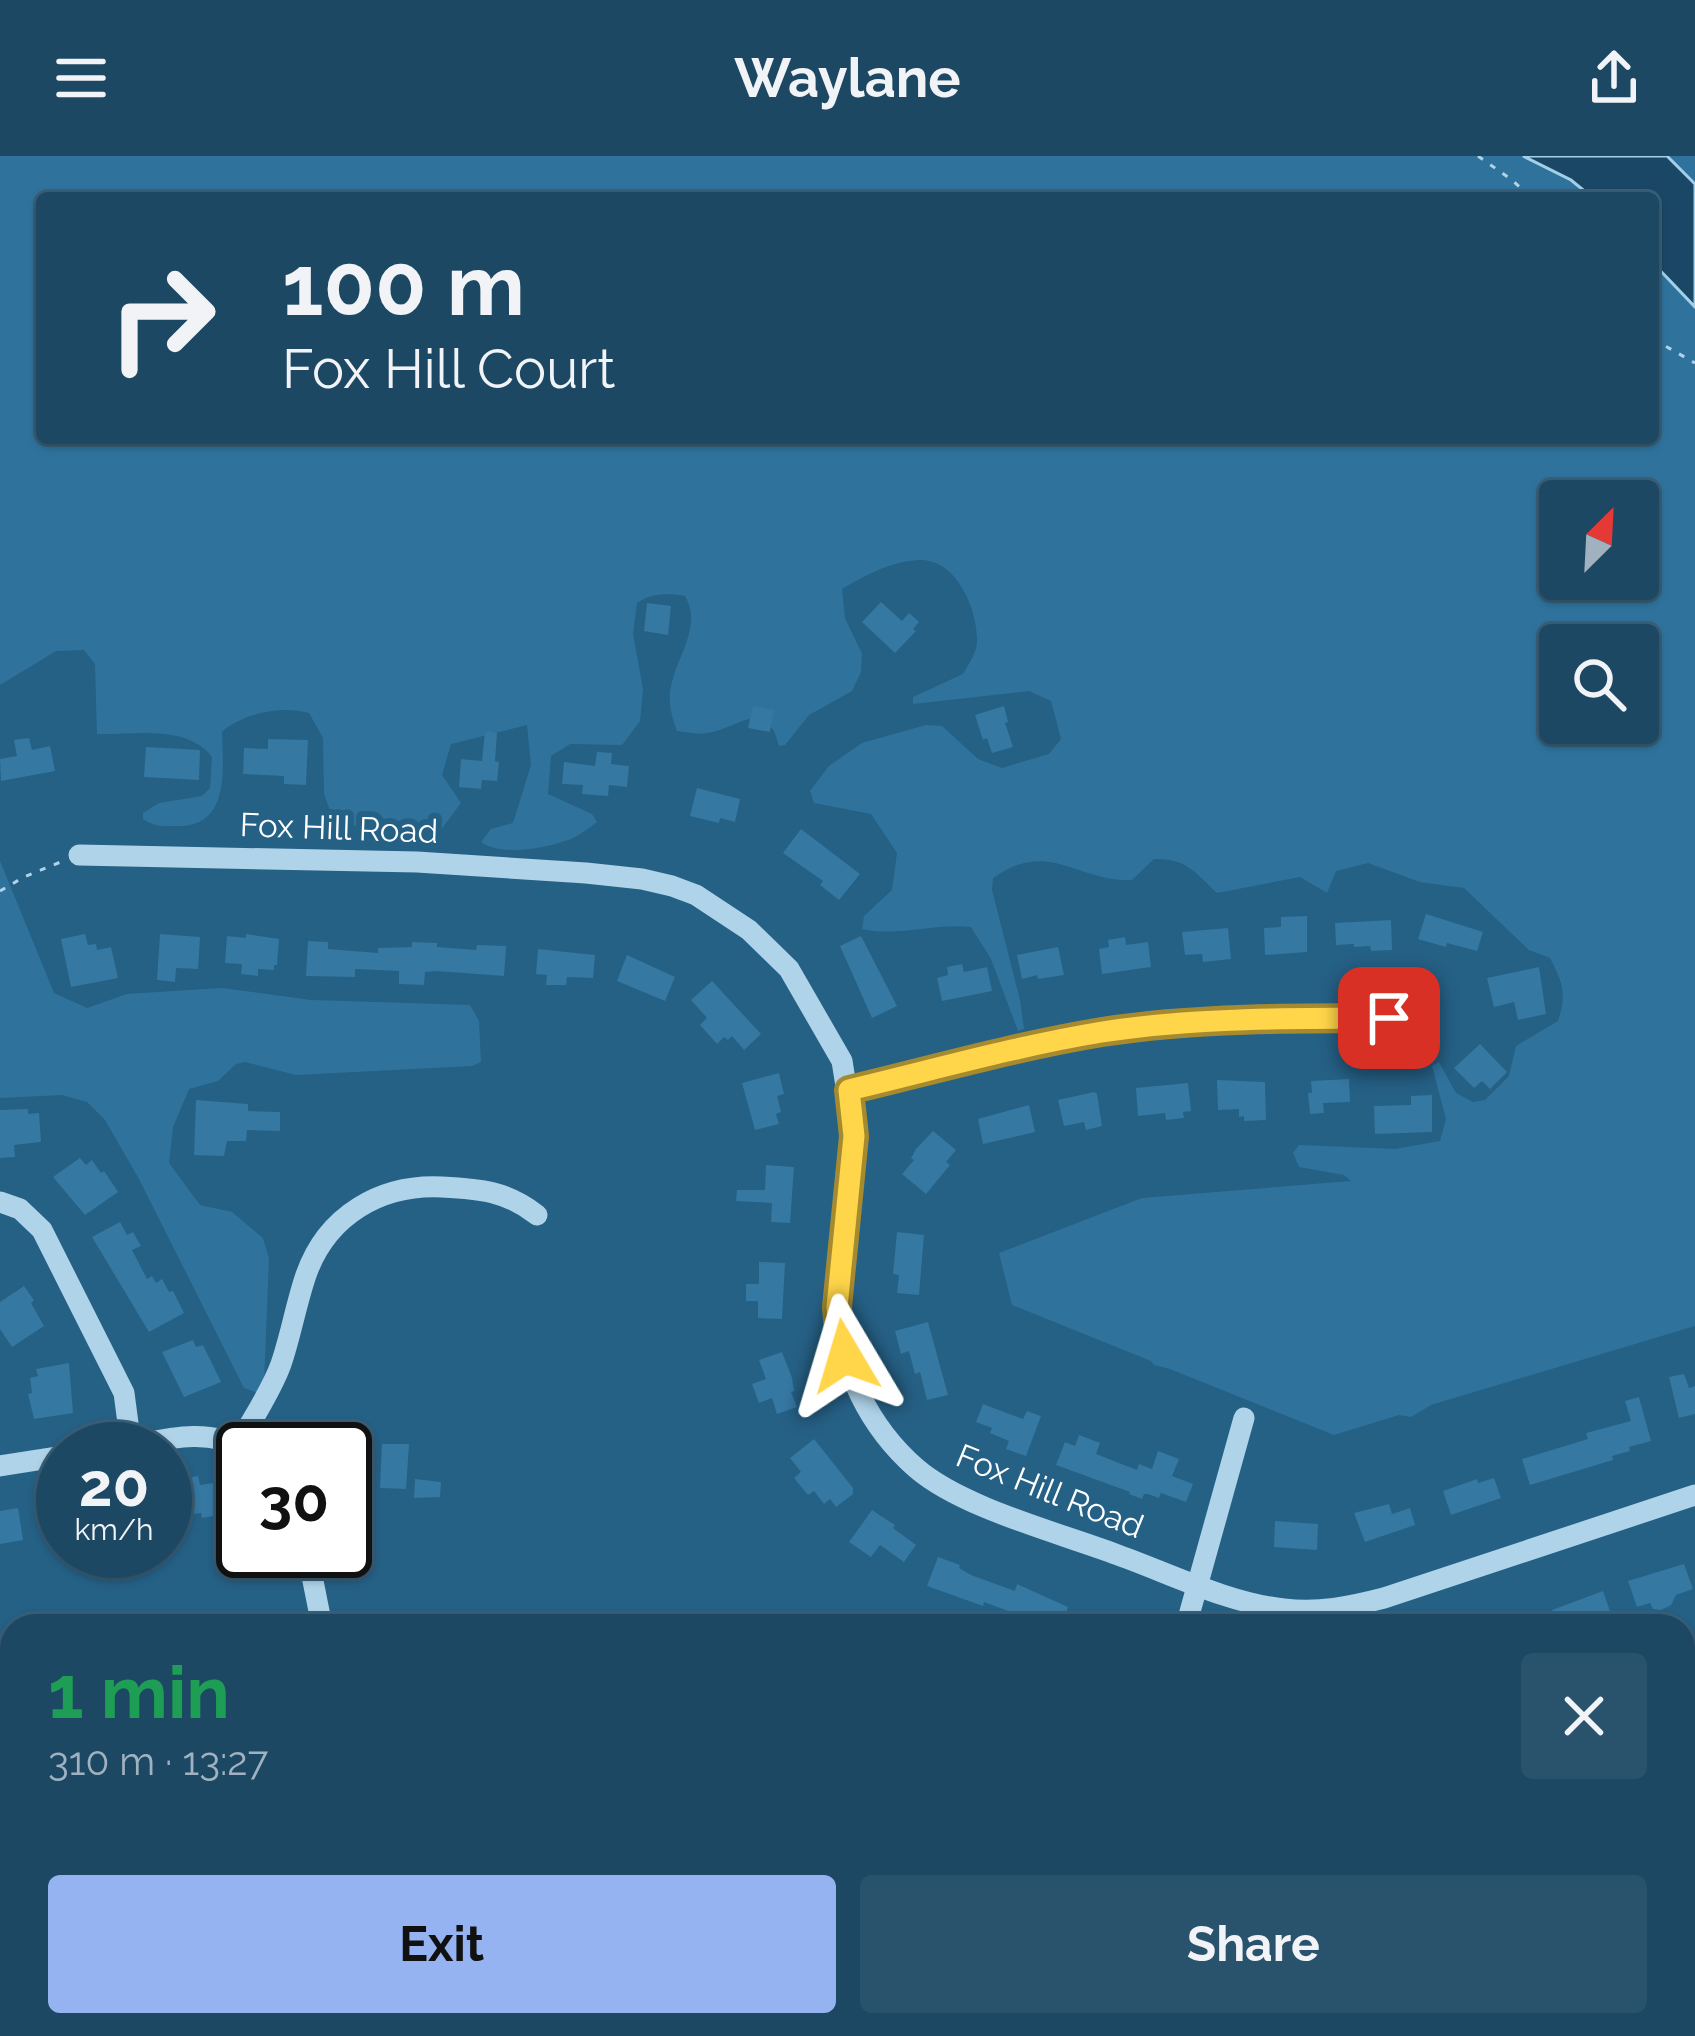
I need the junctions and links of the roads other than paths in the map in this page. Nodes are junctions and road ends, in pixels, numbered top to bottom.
1 (79, 855) road end
2 (1417, 1019) dead end
3 (849, 1090) junction
4 (0, 1202) edge
5 (537, 1215) dead end
6 (1244, 1418) dead end
7 (122, 1422) edge
8 (253, 1422) edge
9 (36, 1460) edge
10 (0, 1466) edge
11 (1695, 1495) edge
12 (313, 1578) edge
13 (1197, 1586) junction
14 (320, 1614) edge
15 (1189, 1614) edge

1 - 3 street, Fox Hill Road
2 - 3 street
3 - 13 street, Fox Hill Road
4 - 7 street
5 - 8 street
6 - 13 street
9 - 10 street
11 - 13 street, Fox Hill Road
12 - 14 street
13 - 15 street

